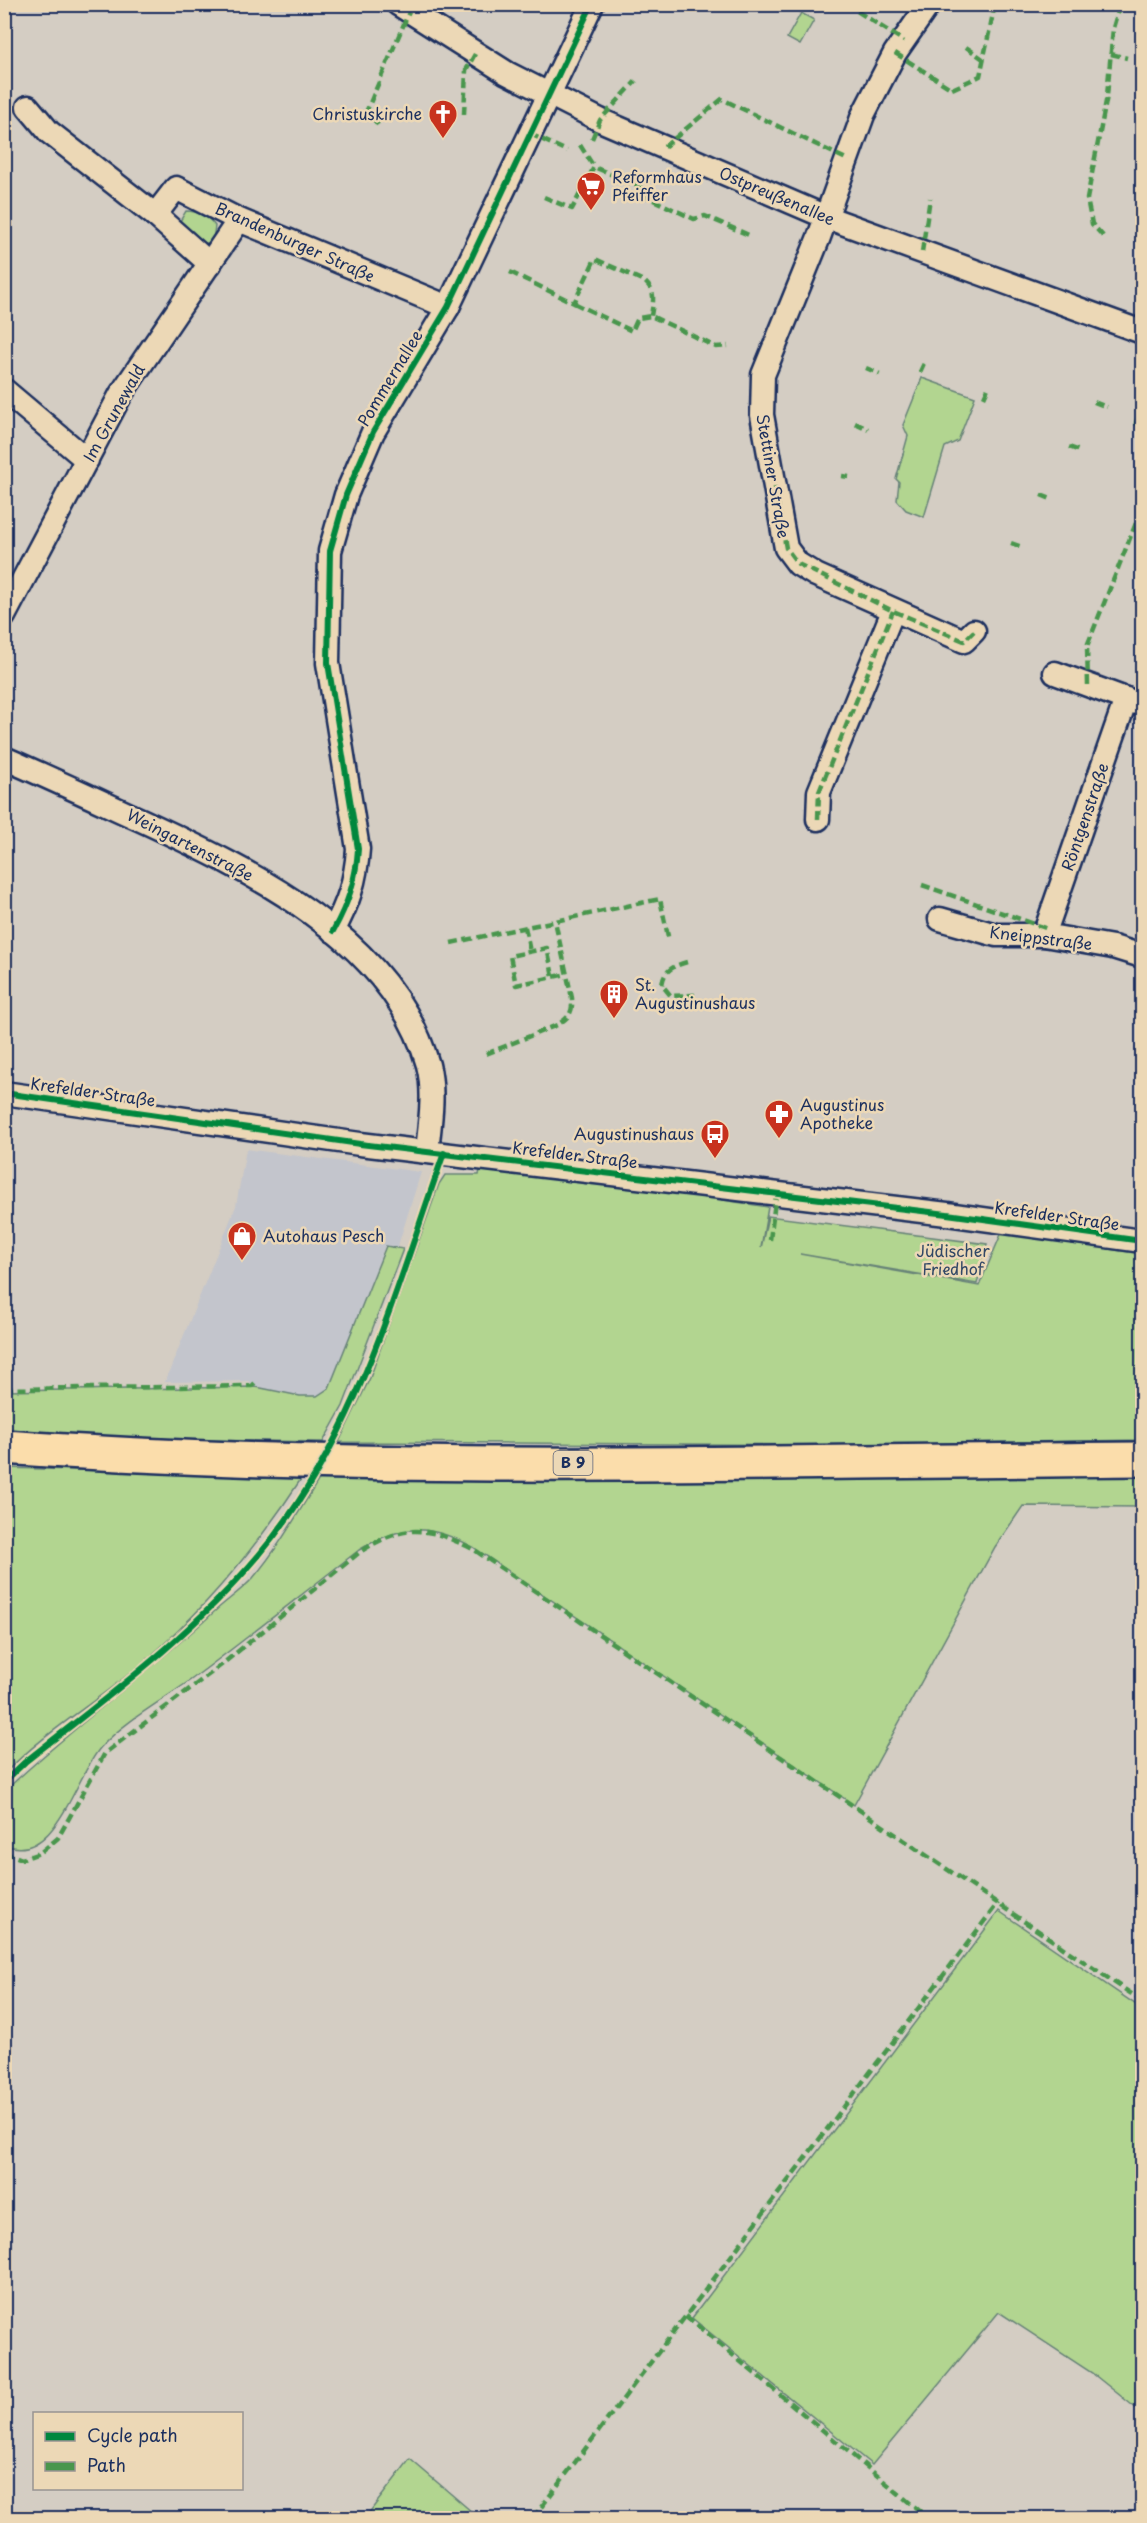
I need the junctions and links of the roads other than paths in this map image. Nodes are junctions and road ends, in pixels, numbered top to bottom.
1 (398, 4) edge
2 (592, 4) edge
3 (929, 4) edge
4 (549, 96) junction
5 (28, 106) dead end
6 (155, 215) junction
7 (826, 217) junction
8 (239, 220) junction
9 (210, 264) junction
10 (448, 307) junction
11 (1143, 332) edge
12 (4, 390) edge
13 (87, 460) junction
14 (893, 611) junction
15 (4, 616) edge
16 (974, 632) dead end
17 (1055, 673) dead end
18 (1134, 702) edge
19 (4, 758) edge
20 (818, 819) dead end
21 (940, 919) dead end
22 (333, 931) junction
23 (1044, 935) junction
24 (1143, 956) edge
25 (4, 1093) edge
26 (427, 1151) junction
27 (1143, 1241) edge
28 (4, 1447) edge
29 (1143, 1459) edge

1 - 4 street, Ostpreußenallee
2 - 4 street, Pommernallee
3 - 7 street, Stettiner Straße
4 - 7 street, Ostpreußenallee
4 - 10 street, Pommernallee
5 - 6 street
6 - 8 street, Brandenburger Straße
6 - 9 street
7 - 11 street, Ostpreußenallee
7 - 14 street, Stettiner Straße
8 - 9 street, Im Grunewald
8 - 10 street, Brandenburger Straße
9 - 13 street, Im Grunewald
10 - 22 street, Pommernallee
12 - 13 street
13 - 15 street, Im Grunewald
14 - 16 street, Stettiner Straße
14 - 20 street
17 - 18 street, Röntgenstraße
18 - 23 street, Röntgenstraße
19 - 22 street, Weingartenstraße
21 - 23 street, Kneippstraße
22 - 26 street, Weingartenstraße
23 - 24 street, Kneippstraße
25 - 26 street, Krefelder Straße
26 - 27 street, Krefelder Straße
28 - 29 main road, B 9

